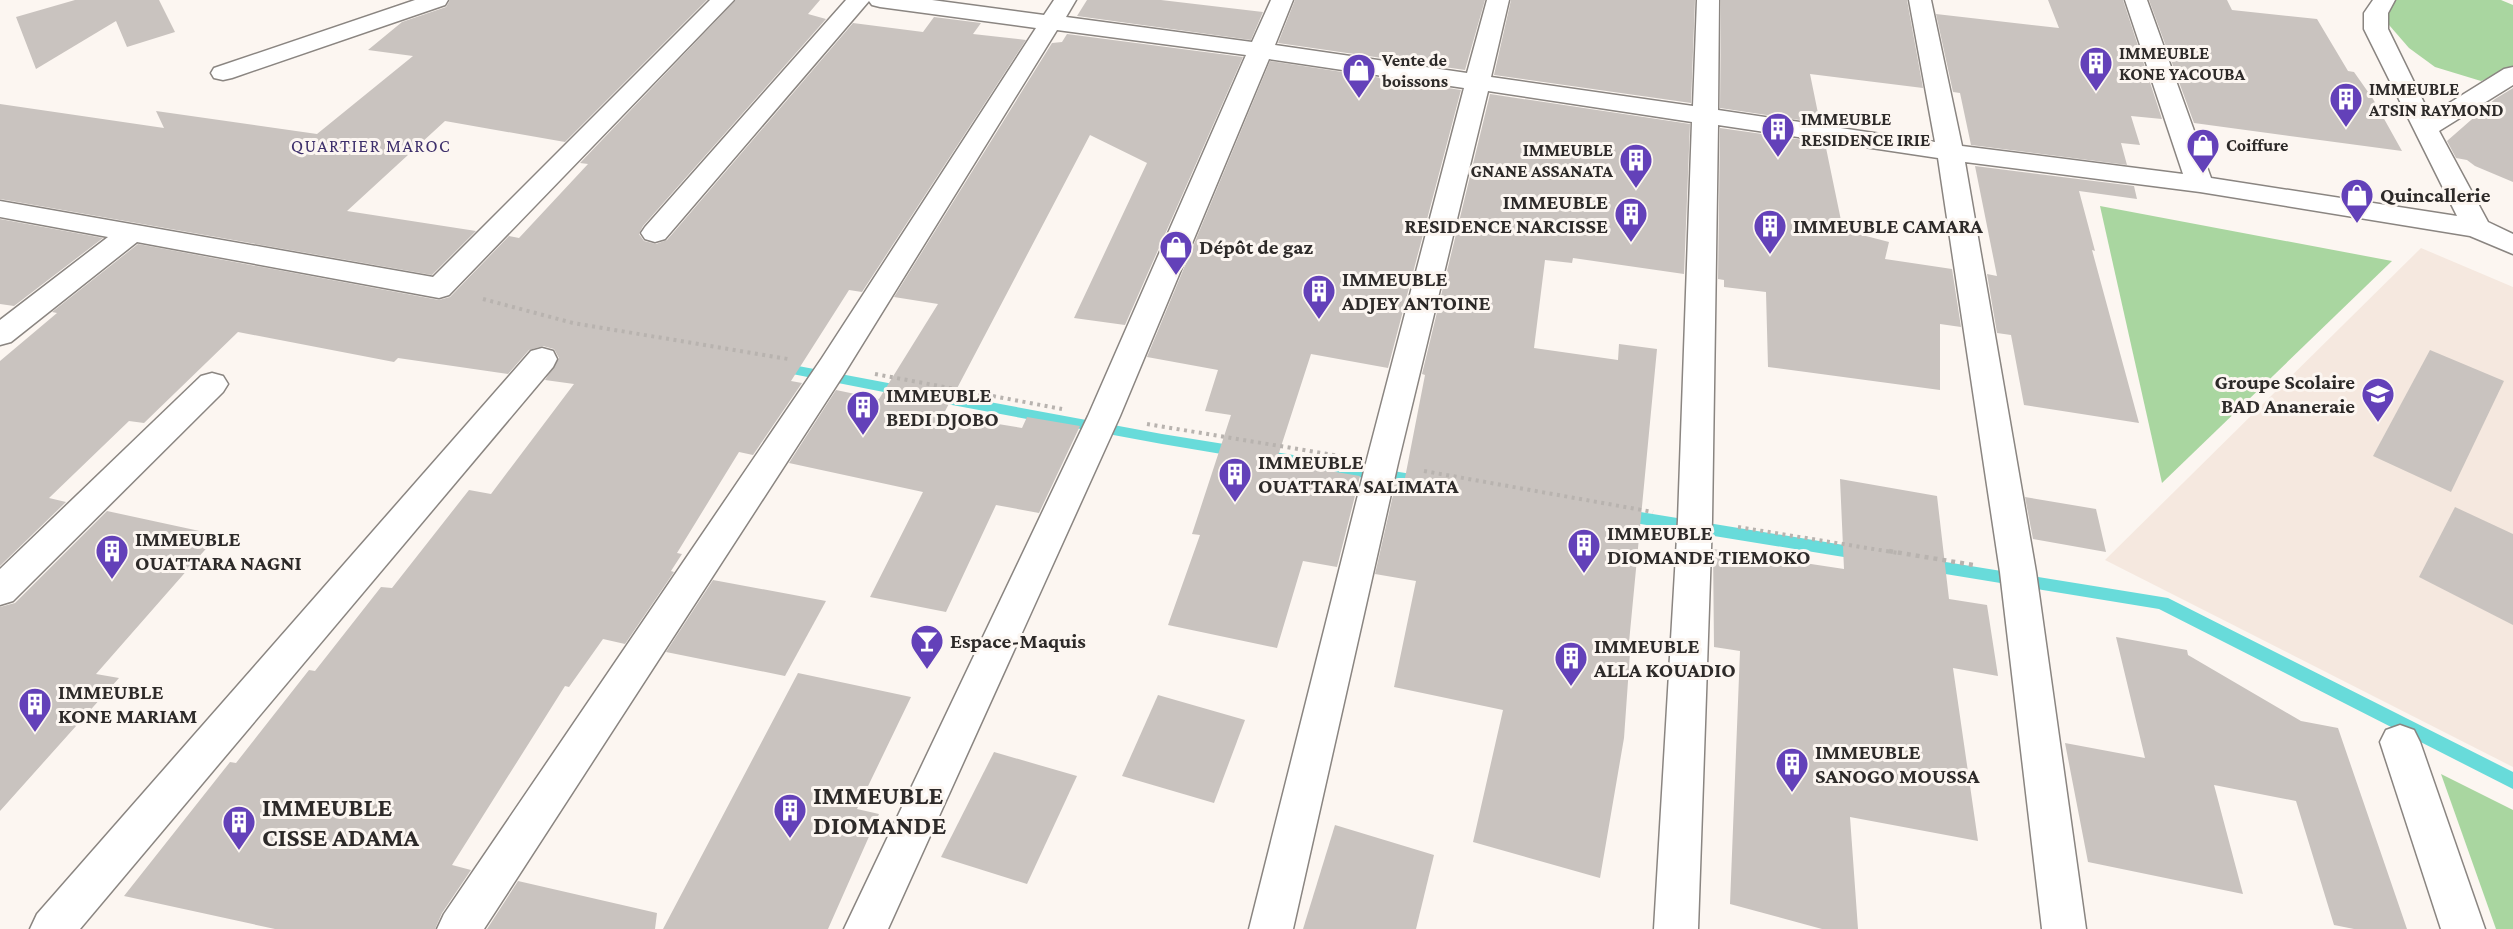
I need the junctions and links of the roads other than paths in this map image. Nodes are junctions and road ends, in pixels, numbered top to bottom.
1 (437, 0) edge
2 (723, 0) edge
3 (858, 0) edge
4 (880, 0) edge
5 (1282, 0) edge
6 (1498, 0) edge
7 (1708, 0) edge
8 (1920, 0) edge
9 (2136, 0) edge
10 (2384, 0) edge
11 (1058, 12) edge
12 (1259, 50) junction
13 (223, 73) dead end
14 (2513, 74) edge
15 (1478, 83) junction
16 (1707, 116) junction
17 (2425, 129) junction
18 (1950, 152) junction
19 (2200, 184) junction
20 (0, 209) edge
21 (2477, 228) junction
22 (131, 233) junction
23 (655, 233) dead end
24 (2513, 246) edge
25 (0, 335) edge
26 (542, 359) dead end
27 (212, 384) dead end
28 (0, 591) edge
29 (2400, 742) dead end
30 (52, 929) edge
31 (459, 929) edge
32 (866, 929) edge
33 (1271, 929) edge
34 (1676, 929) edge
35 (2064, 929) edge
36 (2463, 929) edge

1 - 13 street
2 - 22 street
3 - 23 street
4 - 11 street
5 - 12 street
6 - 15 street
7 - 16 street
8 - 18 street
9 - 19 street
10 - 17 street
11 - 12 street
11 - 31 street
12 - 15 street
12 - 32 street
14 - 17 street
15 - 16 street
15 - 33 street
16 - 18 street
16 - 34 street
17 - 21 street
18 - 19 street
18 - 35 street
19 - 21 street
20 - 22 street
21 - 24 street
22 - 25 street
26 - 30 street
27 - 28 street
29 - 36 street

